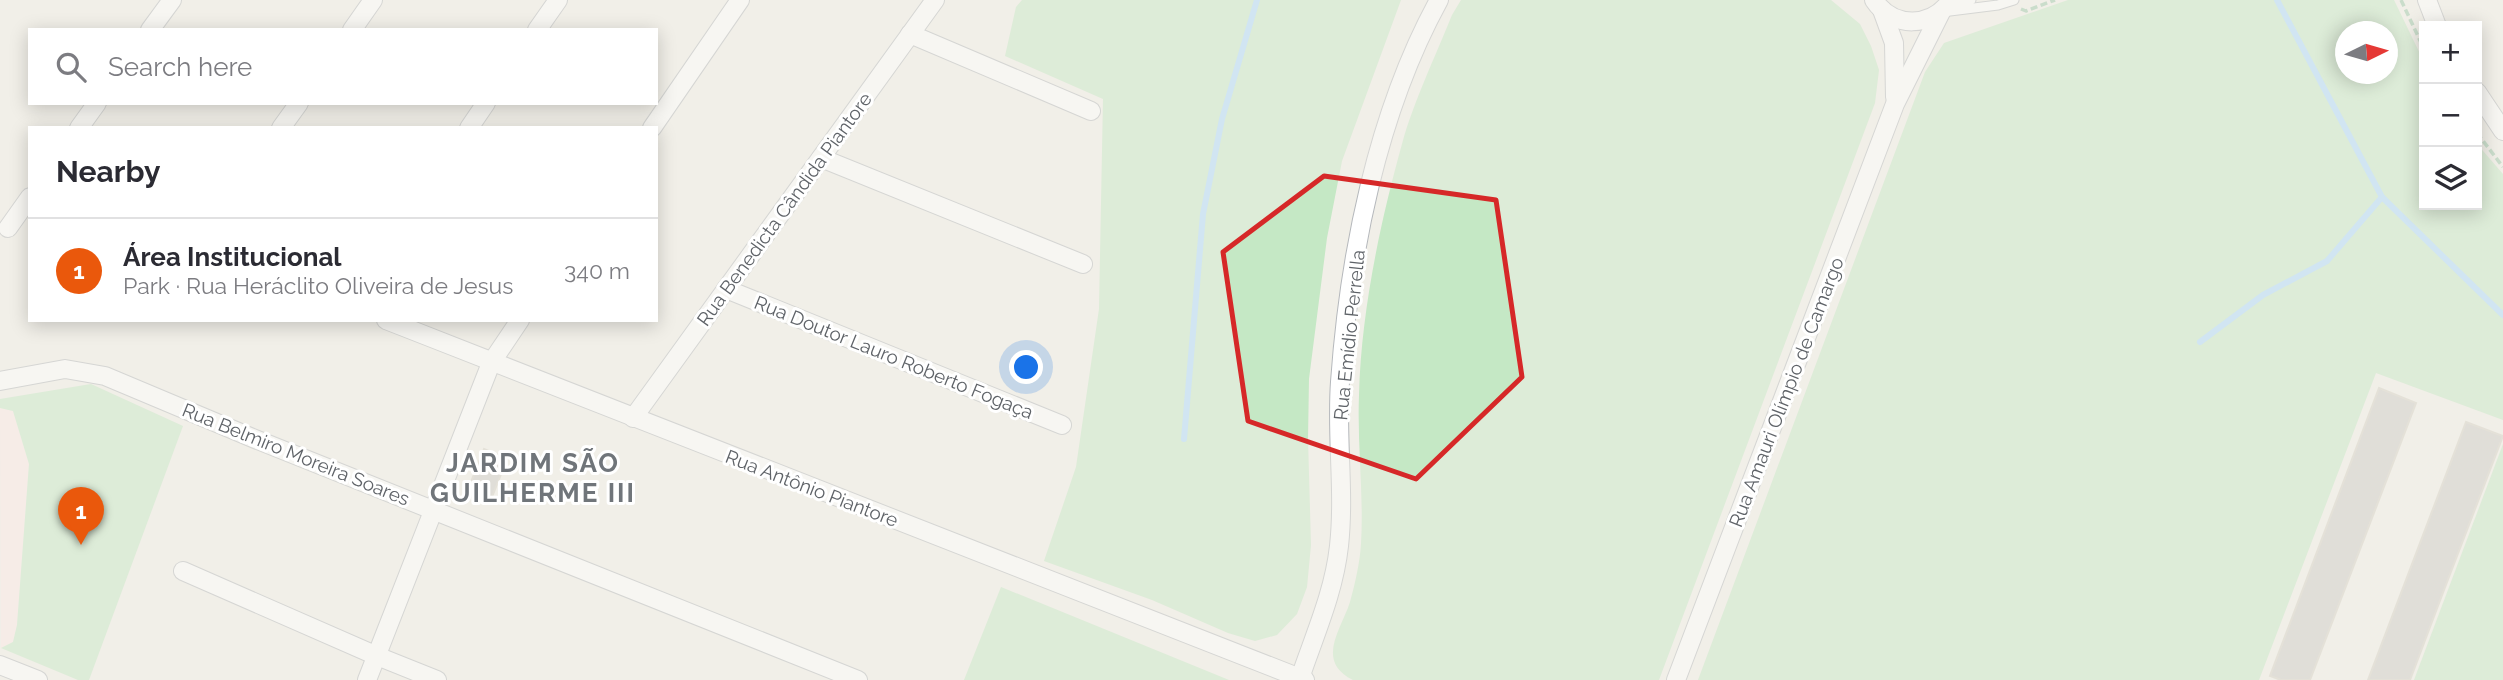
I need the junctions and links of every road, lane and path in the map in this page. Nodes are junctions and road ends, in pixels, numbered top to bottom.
1 (172, 0) edge
2 (373, 0) edge
3 (558, 0) edge
4 (740, 0) edge
5 (935, 0) edge
6 (1438, 0) edge
7 (1971, 0) edge
8 (2014, 0) edge
9 (2055, 0) edge
10 (2401, 0) edge
11 (2427, 0) edge
12 (1876, 3) edge
13 (1946, 6) edge
14 (2026, 11) dead end
15 (2435, 21) edge
16 (151, 28) edge
17 (353, 28) edge
18 (538, 28) edge
19 (910, 34) junction
20 (2419, 38) edge
21 (2482, 100) edge
22 (1895, 104) junction
23 (96, 105) edge
24 (298, 105) edge
25 (485, 105) edge
26 (1091, 111) dead end
27 (80, 126) edge
28 (282, 126) edge
29 (470, 126) edge
30 (653, 126) edge
31 (2503, 131) edge
32 (2482, 140) edge
33 (821, 158) junction
34 (2503, 167) edge
35 (28, 199) edge
36 (28, 224) edge
37 (4, 228) edge
38 (1083, 264) dead end
39 (726, 289) junction
40 (391, 322) edge
41 (519, 322) edge
42 (491, 363) junction
43 (0, 381) edge
44 (633, 418) junction
45 (1062, 425) dead end
46 (434, 509) junction
47 (183, 570) dead end
48 (377, 656) junction
49 (0, 665) edge
50 (1302, 679) edge
51 (38, 680) edge
52 (367, 680) edge
53 (437, 680) edge
54 (858, 680) edge
55 (1676, 680) edge

1 - 16 street
2 - 17 street
3 - 18 street
4 - 30 street
5 - 19 street, Rua Benedicta Cândida Piantore
6 - 50 street, Rua Emídio Perrella
7 - 13 lane
8 - 13 lane
9 - 14 path
10 - 20 path
11 - 15 street
12 - 13 street
12 - 22 street, Rua Amauri Olímpio de Camargo
13 - 22 street, Rua Amauri Olímpio de Camargo
19 - 26 street
19 - 33 street, Rua Benedicta Cândida Piantore
21 - 31 street
22 - 55 street, Rua Amauri Olímpio de Camargo
23 - 27 street
24 - 28 street
25 - 29 street
32 - 34 path
33 - 38 street
33 - 39 street, Rua Benedicta Cândida Piantore
35 - 37 street
36 - 37 street
39 - 44 street, Rua Benedicta Cândida Piantore
39 - 45 street, Rua Doutor Lauro Roberto Fogaça
40 - 42 street, Rua Antônio Piantore
41 - 42 street
42 - 44 street, Rua Antônio Piantore
42 - 46 street
43 - 46 street, Rua Belmiro Moreira Soares
44 - 50 street, Rua Antônio Piantore
46 - 48 street
46 - 54 street, Rua Belmiro Moreira Soares
47 - 48 street
48 - 52 street
48 - 53 street
49 - 51 street

